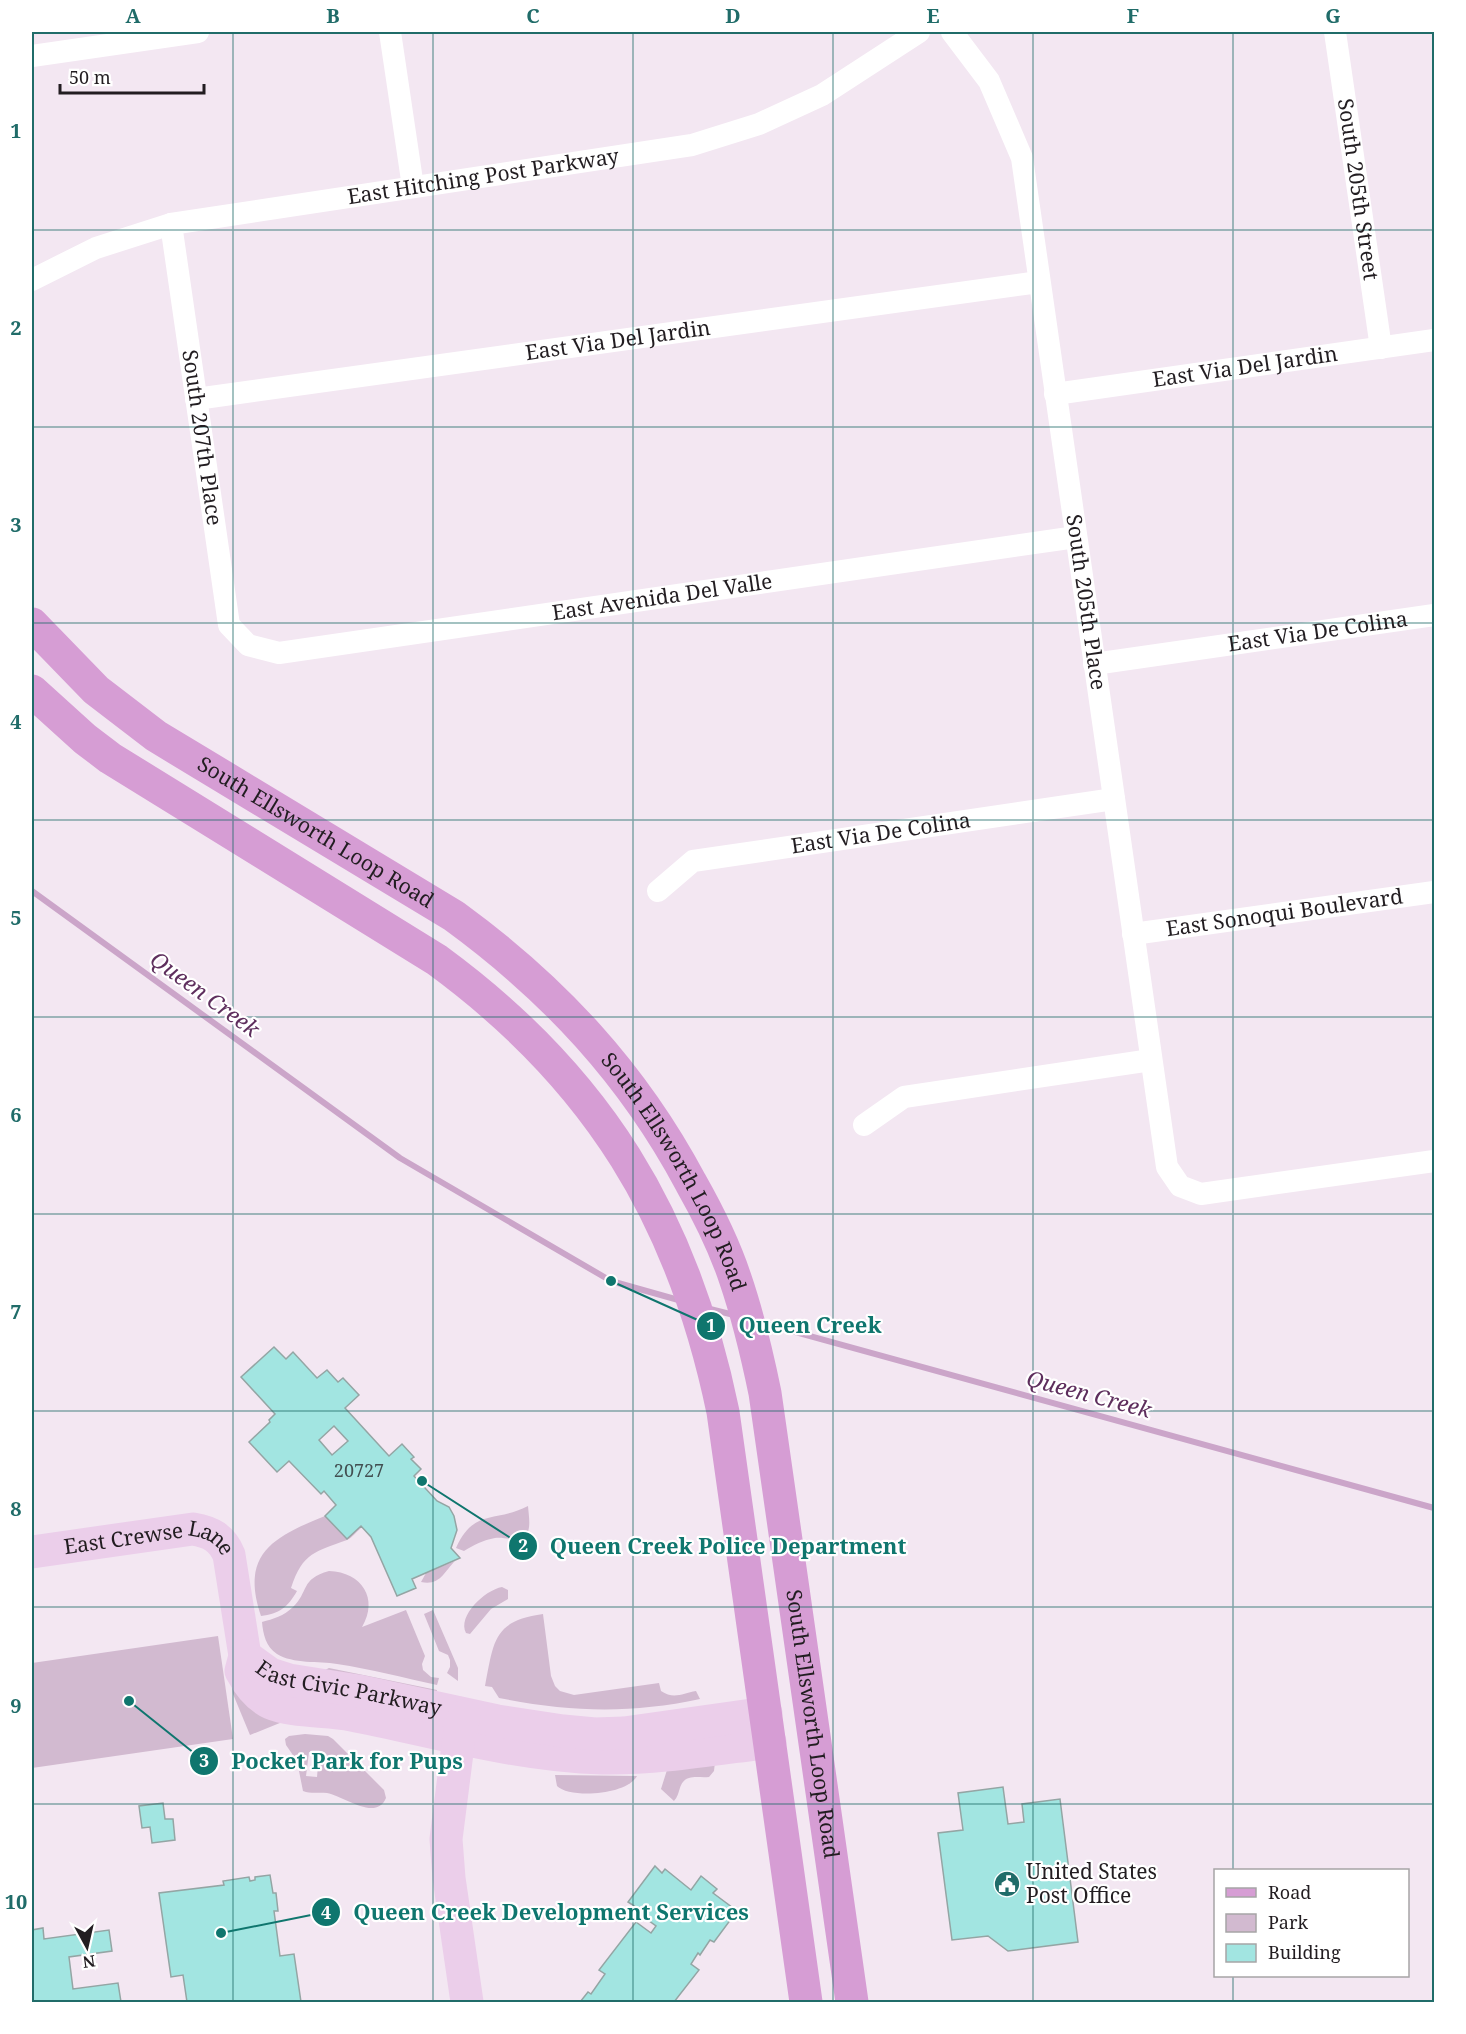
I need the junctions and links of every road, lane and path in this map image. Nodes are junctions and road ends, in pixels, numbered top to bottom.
1 (198, 32) edge
2 (390, 32) edge
3 (919, 32) edge
4 (952, 32) edge
5 (1335, 32) edge
6 (32, 56) edge
7 (413, 187) junction
8 (171, 224) junction
9 (32, 280) edge
10 (1039, 282) junction
11 (1434, 340) edge
12 (1381, 348) junction
13 (1055, 394) junction
14 (196, 399) junction
15 (1076, 537) junction
16 (1434, 615) edge
17 (32, 624) edge
18 (248, 645) joint
19 (1094, 664) junction
20 (32, 691) edge
21 (1114, 800) junction
22 (658, 891) dead end
23 (1434, 892) edge
24 (1133, 934) junction
25 (1151, 1060) junction
26 (864, 1125) dead end
27 (1434, 1161) edge
28 (32, 1552) edge
29 (245, 1656) joint
30 (462, 1726) junction
31 (768, 1728) junction
32 (467, 2002) edge
33 (806, 2002) edge
34 (852, 2002) edge

1 - 6 street
2 - 7 street
3 - 7 street, East Hitching Post Parkway
4 - 10 street, South 205th Place
5 - 12 street, South 205th Street
7 - 8 street, East Hitching Post Parkway
8 - 9 street, East Hitching Post Parkway
8 - 14 street, South 207th Place
10 - 13 street, South 205th Place
10 - 14 street, East Via Del Jardin
11 - 12 street, East Via Del Jardin
12 - 13 street, East Via Del Jardin
13 - 15 street, South 205th Place
14 - 18 street, South 207th Place
15 - 18 street, East Avenida Del Valle
15 - 19 street, South 205th Place
16 - 19 street, East Via De Colina
17 - 34 main road, South Ellsworth Loop Road
19 - 21 street, South 205th Place
20 - 31 main road, South Ellsworth Loop Road
21 - 22 street, East Via De Colina
21 - 24 street, South 205th Place
23 - 24 street, East Sonoqui Boulevard
24 - 25 street, South 205th Place
25 - 26 street
25 - 27 street, South 205th Place
28 - 29 street, East Crewse Lane
29 - 30 street, East Civic Parkway
30 - 31 street, East Civic Parkway
30 - 32 street
31 - 33 main road, South Ellsworth Loop Road

